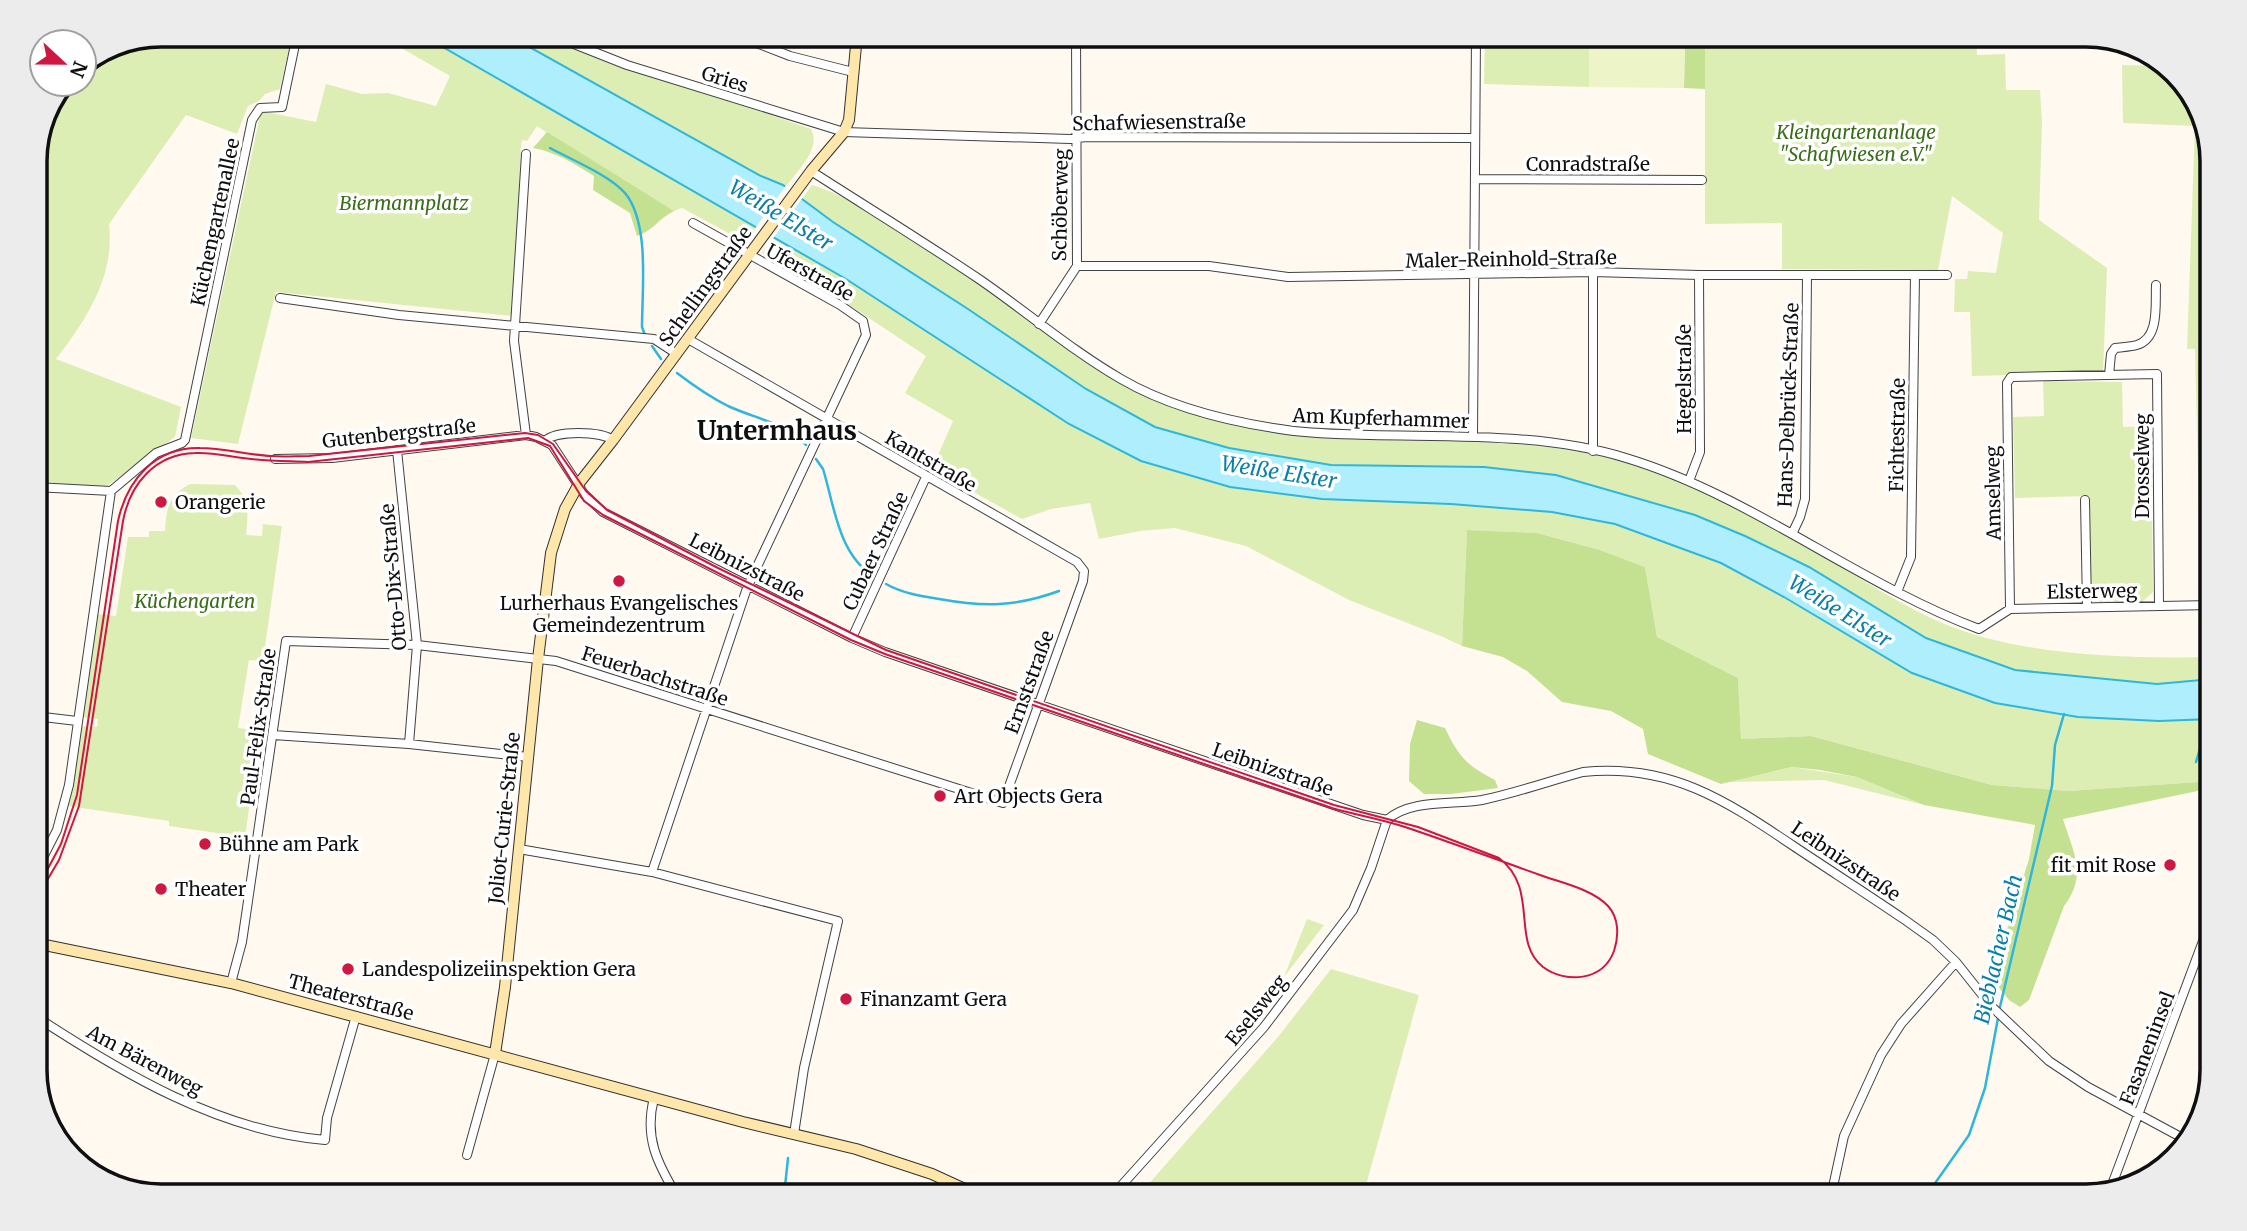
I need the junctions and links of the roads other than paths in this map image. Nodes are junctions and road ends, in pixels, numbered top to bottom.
1 (294, 47) edge
2 (582, 47) edge
3 (767, 47) edge
4 (856, 47) edge
5 (1076, 47) edge
6 (1476, 47) edge
7 (853, 72) junction
8 (844, 132) junction
9 (1077, 138) junction
10 (1475, 138) junction
11 (526, 154) dead end
12 (808, 176) junction
13 (1475, 179) junction
14 (1702, 180) dead end
15 (693, 223) dead end
16 (752, 252) junction
17 (1077, 266) junction
18 (1593, 272) junction
19 (1474, 275) junction
20 (1699, 275) junction
21 (1807, 275) junction
22 (1915, 275) junction
23 (1947, 275) dead end
24 (2156, 285) dead end
25 (280, 298) dead end
26 (1039, 324) junction
27 (515, 325) junction
28 (688, 339) junction
29 (677, 354) junction
30 (2109, 375) junction
31 (2011, 377) joint
32 (826, 418) junction
33 (526, 435) junction
34 (1473, 438) junction
35 (613, 440) junction
36 (545, 441) junction
37 (397, 450) junction
38 (1593, 450) junction
39 (275, 460) dead end
40 (926, 477) junction
41 (1689, 481) junction
42 (578, 486) junction
43 (47, 488) edge
44 (111, 491) junction
45 (2085, 500) dead end
46 (1792, 534) junction
47 (1084, 571) joint
48 (748, 586) junction
49 (1897, 592) junction
50 (2159, 605) junction
51 (2200, 605) edge
52 (2087, 606) junction
53 (2010, 609) junction
54 (852, 638) junction
55 (286, 641) joint
56 (417, 645) junction
57 (538, 659) junction
58 (1038, 704) junction
59 (708, 709) junction
60 (47, 719) edge
61 (77, 725) junction
62 (273, 734) junction
63 (409, 744) junction
64 (528, 757) junction
65 (1003, 803) joint
66 (1387, 820) junction
67 (519, 849) junction
68 (47, 850) edge
69 (652, 872) junction
70 (47, 945) edge
71 (2200, 949) edge
72 (1956, 962) junction
73 (231, 983) junction
74 (356, 1016) junction
75 (47, 1023) edge
76 (495, 1054) junction
77 (654, 1098) junction
78 (2138, 1114) junction
79 (794, 1134) junction
80 (2179, 1135) edge
81 (467, 1155) dead end
82 (2113, 1181) edge
83 (671, 1184) edge
84 (954, 1184) edge
85 (1123, 1184) edge
86 (1834, 1184) edge

1 - 44 street, Küchengartenallee
2 - 8 street, Gries
3 - 7 street
4 - 7 main road, Schellingstraße
5 - 9 street, Schöberweg
6 - 10 street
7 - 8 main road, Schellingstraße
8 - 9 street, Schafwiesenstraße
8 - 12 main road, Schellingstraße
9 - 10 street, Schafwiesenstraße
9 - 17 street, Schöberweg
10 - 13 street
11 - 27 street
12 - 16 main road, Schellingstraße
12 - 26 street, Am Kupferhammer
13 - 14 street, Conradstraße
13 - 19 street
15 - 16 street, Uferstraße
16 - 28 main road, Schellingstraße
16 - 32 street, Uferstraße
17 - 19 street, Maler-Reinhold-Straße
17 - 26 street, Schöberweg
18 - 19 street, Maler-Reinhold-Straße
18 - 20 street, Maler-Reinhold-Straße
18 - 38 street
19 - 34 street
20 - 21 street, Maler-Reinhold-Straße
20 - 41 street, Hegelstraße
21 - 22 street, Maler-Reinhold-Straße
21 - 46 street, Hans-Delbrück-Straße
22 - 23 street, Maler-Reinhold-Straße
22 - 49 street, Fichtestraße
24 - 30 street
25 - 27 street
26 - 34 street, Am Kupferhammer
27 - 29 street
27 - 33 street
28 - 29 main road, Schellingstraße
28 - 32 street, Kantstraße
29 - 35 main road, Schellingstraße
30 - 31 street, Drosselweg
30 - 50 street, Drosselweg
31 - 53 street, Amselweg
32 - 40 street, Kantstraße
32 - 48 street
33 - 36 street
33 - 37 street, Gutenbergstraße
34 - 38 street, Am Kupferhammer
35 - 36 street
35 - 42 main road, Schellingstraße
36 - 42 street, Leibnizstraße
37 - 39 street, Gutenbergstraße
37 - 56 street, Otto-Dix-Straße
38 - 41 street, Am Kupferhammer
40 - 47 street, Kantstraße
40 - 54 street, Cubaer Straße
41 - 46 street, Am Kupferhammer
42 - 48 street, Leibnizstraße
42 - 57 main road, Joliot-Curie-Straße
43 - 44 street
44 - 61 street
45 - 52 street
46 - 49 street, Am Kupferhammer
47 - 58 street, Ernststraße
48 - 54 street, Leibnizstraße
48 - 59 street
49 - 53 street, Am Kupferhammer
50 - 51 street, Elsterweg
50 - 52 street, Elsterweg
52 - 53 street, Elsterweg
54 - 58 street, Leibnizstraße
55 - 56 street, Feuerbachstraße
55 - 62 street, Paul-Felix-Straße
56 - 57 street, Feuerbachstraße
56 - 63 street, Otto-Dix-Straße
57 - 59 street, Feuerbachstraße
57 - 64 main road, Joliot-Curie-Straße
58 - 65 street, Ernststraße
58 - 66 street, Leibnizstraße
59 - 65 street, Feuerbachstraße
59 - 69 street
60 - 61 street
61 - 68 street
62 - 63 street
62 - 73 street, Paul-Felix-Straße
63 - 64 street
64 - 67 main road, Joliot-Curie-Straße
66 - 72 street, Leibnizstraße
66 - 85 street, Eselsweg
67 - 69 street
67 - 76 main road, Joliot-Curie-Straße
69 - 79 street
70 - 73 main road, Theaterstraße
71 - 78 street, Fasaneninsel
72 - 78 street, Leibnizstraße
72 - 86 street
73 - 74 main road, Theaterstraße
74 - 75 street, Am Bärenweg
74 - 76 main road, Theaterstraße
76 - 77 main road, Theaterstraße
76 - 81 street, Joliot-Curie-Straße
77 - 79 main road, Theaterstraße
77 - 83 street
78 - 80 street, Leibnizstraße
78 - 82 street, Fasaneninsel
79 - 84 main road, Theaterstraße

